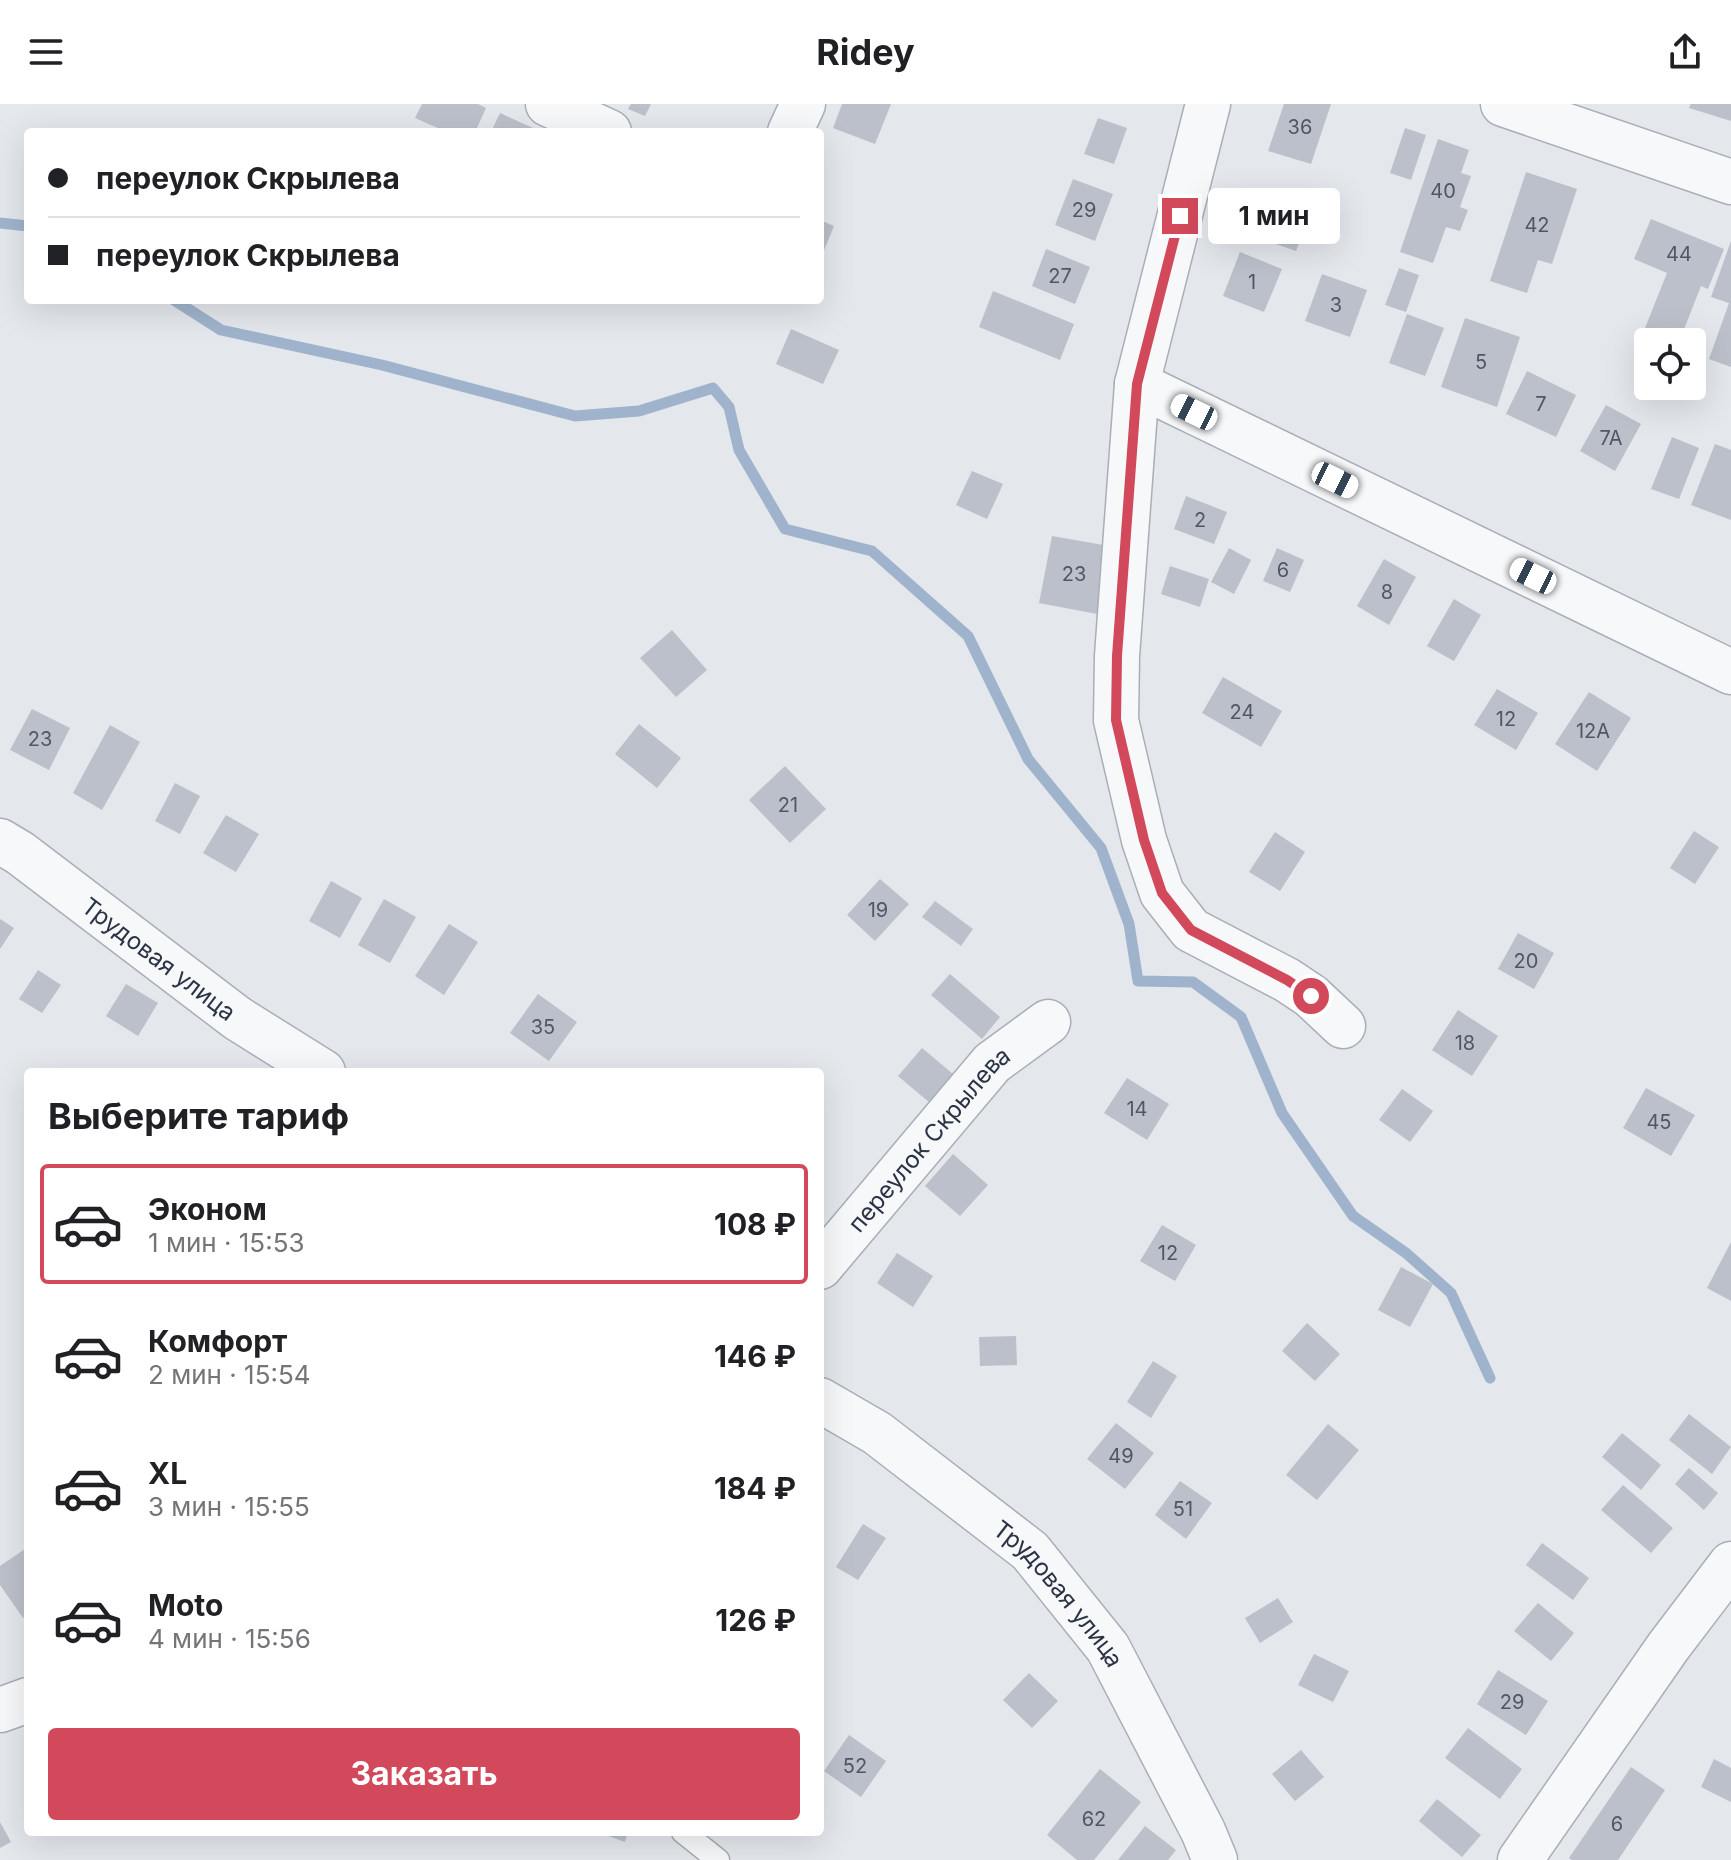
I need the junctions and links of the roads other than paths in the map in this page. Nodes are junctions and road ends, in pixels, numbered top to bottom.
1 (548, 104) edge
2 (803, 104) edge
3 (1208, 104) edge
4 (1503, 104) edge
5 (600, 128) edge
6 (792, 128) edge
7 (1731, 182) edge
8 (1137, 384) junction
9 (1731, 672) edge
10 (0, 841) edge
11 (1048, 1022) dead end
12 (1343, 1026) dead end
13 (317, 1068) edge
14 (824, 1262) edge
15 (824, 1402) edge
16 (1731, 1564) edge
17 (24, 1701) edge
18 (0, 1710) edge
19 (688, 1836) edge
20 (718, 1860) edge
21 (1215, 1860) edge
22 (1520, 1860) edge

1 - 5 street
2 - 6 street
3 - 8 street
4 - 7 street
8 - 9 street
8 - 12 street
10 - 13 street, Трудовая улица
11 - 14 street, переулок Скрылева
15 - 21 street, Трудовая улица
16 - 22 street
17 - 18 street
19 - 20 lane

